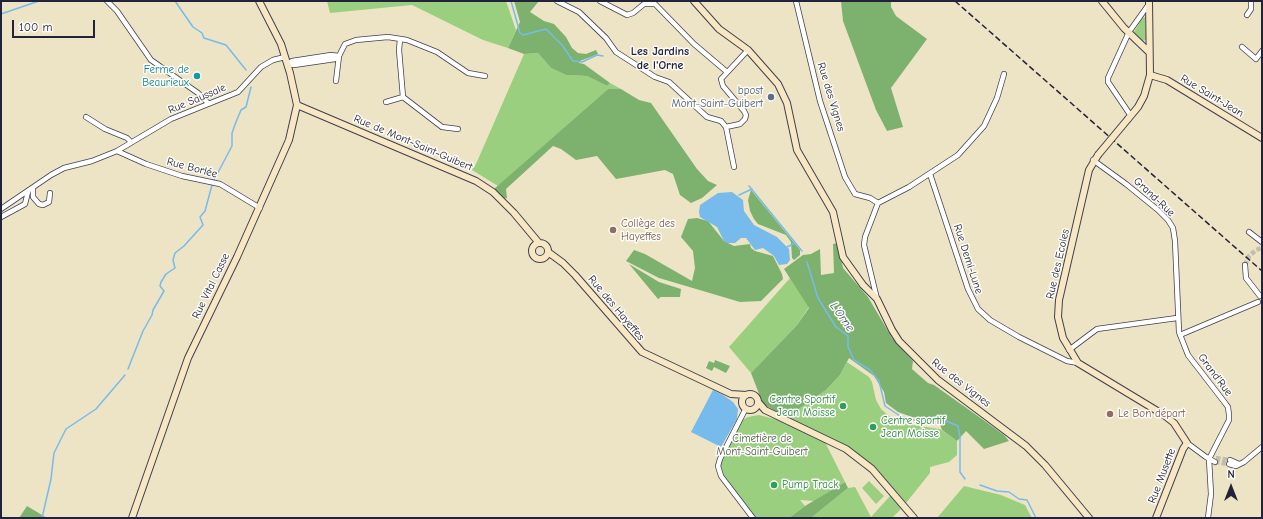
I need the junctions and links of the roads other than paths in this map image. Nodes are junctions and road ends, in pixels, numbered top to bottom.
1 (107, 1) edge
2 (259, 1) edge
3 (557, 1) edge
4 (600, 1) edge
5 (694, 1) edge
6 (796, 1) edge
7 (1102, 1) edge
8 (1251, 1) edge
9 (1149, 2) edge
10 (1246, 15) dead end
11 (1129, 32) junction
12 (400, 39) junction
13 (1242, 47) dead end
14 (748, 50) junction
15 (1262, 51) edge
16 (1149, 52) junction
17 (339, 56) junction
18 (285, 57) junction
19 (288, 64) junction
20 (727, 72) junction
21 (1004, 74) dead end
22 (1150, 75) junction
23 (485, 76) dead end
24 (336, 81) dead end
25 (403, 97) junction
26 (386, 102) dead end
27 (208, 103) junction
28 (297, 105) junction
29 (86, 117) dead end
30 (1129, 117) junction
31 (726, 127) junction
32 (458, 129) dead end
33 (1262, 138) edge
34 (131, 142) junction
35 (117, 151) junction
36 (1093, 160) junction
37 (734, 167) dead end
38 (930, 174) junction
39 (33, 188) junction
40 (28, 192) junction
41 (50, 193) dead end
42 (878, 203) junction
43 (260, 208) junction
44 (1, 209) edge
45 (1, 217) edge
46 (1249, 232) dead end
47 (531, 233) junction
48 (1262, 242) edge
49 (539, 243) junction
50 (533, 246) junction
51 (547, 255) junction
52 (1245, 265) dead end
53 (1261, 296) edge
54 (877, 299) junction
55 (1260, 304) edge
56 (1177, 318) junction
57 (1180, 335) junction
58 (1070, 350) junction
59 (1078, 362) junction
60 (731, 394) junction
61 (746, 395) junction
62 (758, 402) junction
63 (743, 407) junction
64 (755, 410) junction
65 (765, 410) junction
66 (1187, 443) junction
67 (1262, 447) edge
68 (1209, 459) junction
69 (1215, 460) tunnel mouth
70 (1229, 462) tunnel mouth
71 (132, 518) edge
72 (753, 518) edge
73 (914, 518) edge
74 (1089, 518) edge
75 (1156, 518) edge
76 (1208, 518) edge

1 - 27 street
2 - 18 street, Rue Vital Casse
3 - 31 street
4 - 20 street
5 - 14 street
6 - 42 street, Rue des Vignes
7 - 11 street
8 - 10 street
9 - 11 street
9 - 16 street, Rue des Ecoles
11 - 16 street
11 - 30 street
12 - 17 street
12 - 23 street
12 - 25 street
13 - 15 street
14 - 20 street
14 - 54 street
16 - 22 street, Rue des Ecoles
17 - 19 street
17 - 24 street
18 - 19 street, Rue Vital Casse
18 - 27 street, Rue Saussale
19 - 28 street, Rue Vital Casse
20 - 31 street
21 - 38 street
22 - 30 street, Rue des Ecoles
22 - 33 street, Rue Saint-Jean
25 - 26 street
25 - 32 street
27 - 34 street, Rue Saussale
28 - 43 street, Rue Vital Casse
28 - 47 street, Rue de Mont-Saint-Guibert
29 - 34 street
30 - 36 street, Rue des Ecoles, bridge
31 - 37 street
34 - 35 street, Rue Saussale
35 - 39 street, Rue Saussale
35 - 43 street, Rue Borlée
36 - 56 street, Grand-Rue
36 - 58 street, Rue des Ecoles
38 - 42 street
38 - 59 street, Rue Demi-Lune
39 - 40 street, Rue Saussale
39 - 41 street
40 - 44 street, Rue Saussale
40 - 45 street, Rue Saussale
42 - 54 street, Rue des Vignes
43 - 71 street, Rue Vital Casse
46 - 48 street
47 - 49 street
47 - 50 street
49 - 50 street
49 - 51 street
50 - 51 street
51 - 60 street, Rue des Hayeffes
52 - 53 street
53 - 55 street
54 - 74 street, Rue des Vignes
55 - 57 street
56 - 57 street, Grand-Rue
56 - 58 street
57 - 68 street, Grand'Rue
58 - 59 street, Rue des Ecoles
59 - 66 street, Rue des Ecoles
60 - 61 street, Rue des Hayeffes
60 - 63 street, Rue des Hayeffes
61 - 62 street
61 - 63 street
62 - 64 street
62 - 65 street
63 - 64 street
63 - 72 street
64 - 65 street
65 - 73 street
66 - 68 street
66 - 75 street, Rue Musette
67 - 70 street
68 - 69 street
68 - 76 street

